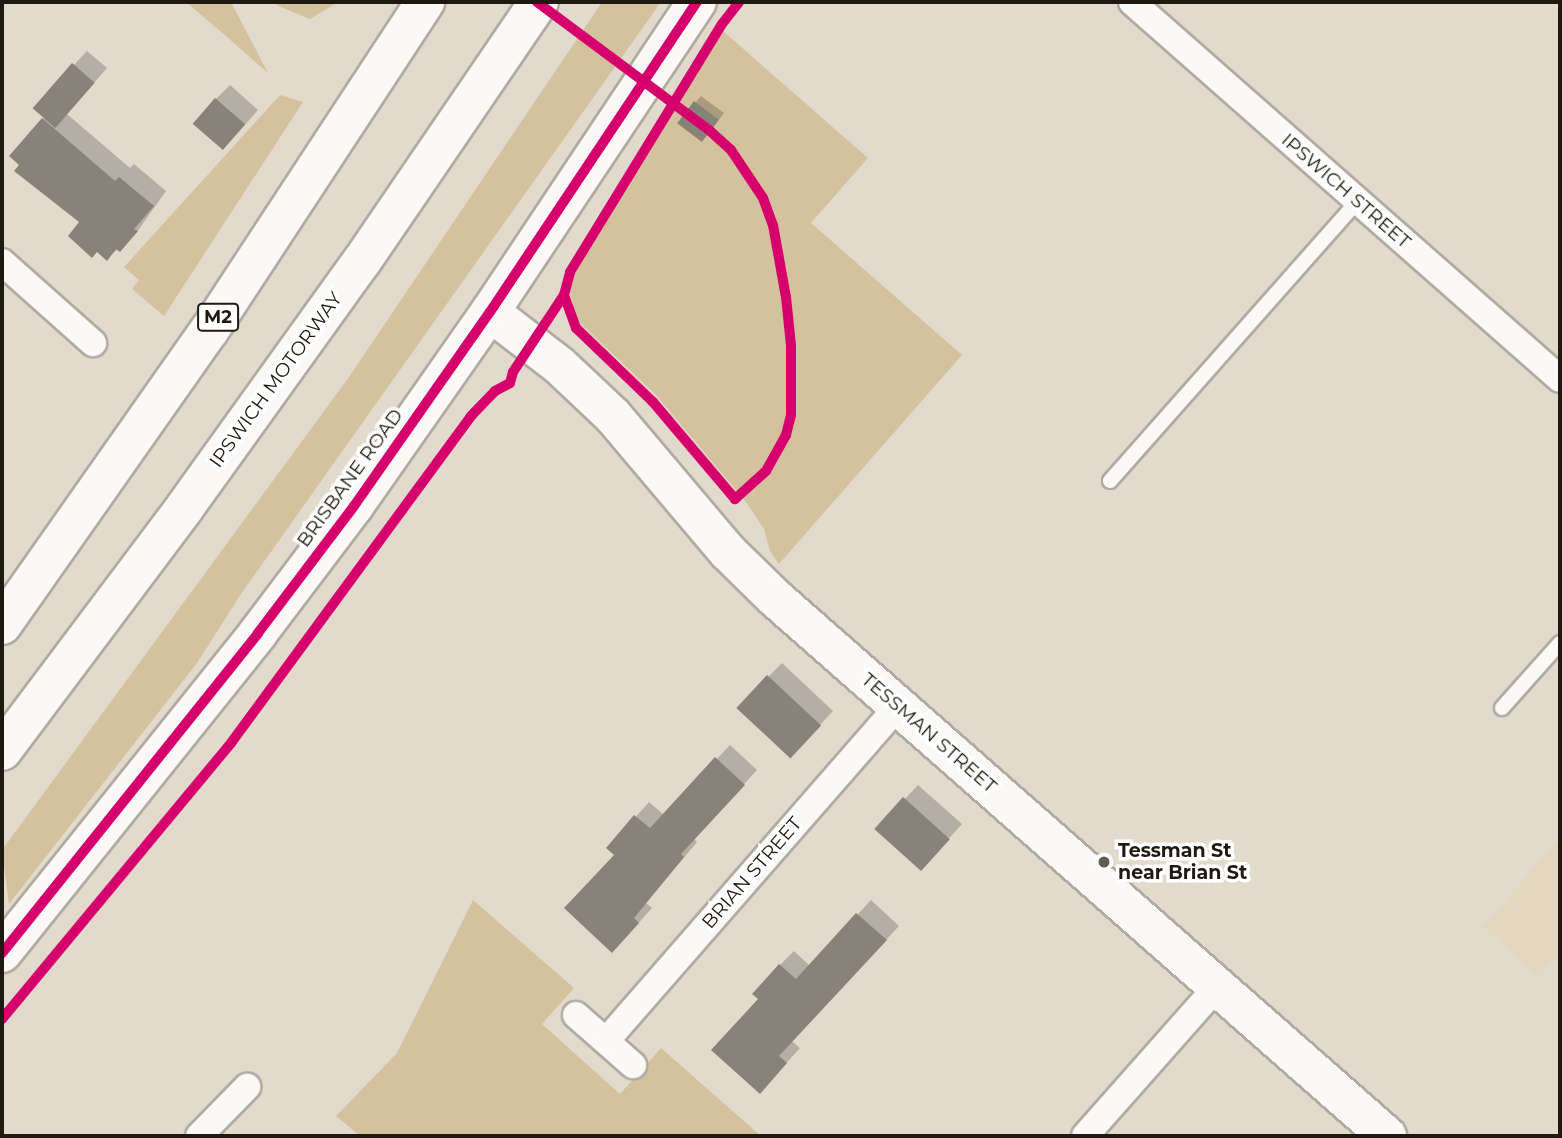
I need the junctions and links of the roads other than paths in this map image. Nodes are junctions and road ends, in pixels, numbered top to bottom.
1 (425, 2) edge
2 (539, 2) edge
3 (696, 2) edge
4 (1132, 2) edge
5 (1358, 201) junction
6 (2, 262) edge
7 (490, 312) junction
8 (93, 343) dead end
9 (1560, 379) edge
10 (1110, 481) dead end
11 (2, 625) edge
12 (1560, 643) edge
13 (898, 706) junction
14 (1502, 708) dead end
15 (2, 751) edge
16 (2, 953) edge
17 (1216, 988) junction
18 (576, 1015) dead end
19 (606, 1041) junction
20 (633, 1065) dead end
21 (247, 1087) dead end
22 (199, 1136) edge
23 (1085, 1136) edge
24 (1387, 1136) edge

1 - 11 main road, M2
2 - 15 main road, IPSWICH MOTORWAY
3 - 7 main road, BRISBANE ROAD
4 - 5 street, IPSWICH STREET
5 - 9 street, IPSWICH STREET
5 - 10 lane
6 - 8 street
7 - 13 main road, TESSMAN STREET
7 - 16 main road, BRISBANE ROAD
12 - 14 lane
13 - 17 main road, TESSMAN STREET
13 - 19 street, BRIAN STREET
17 - 23 street
17 - 24 main road, TESSMAN STREET
18 - 19 street
19 - 20 street
21 - 22 street

